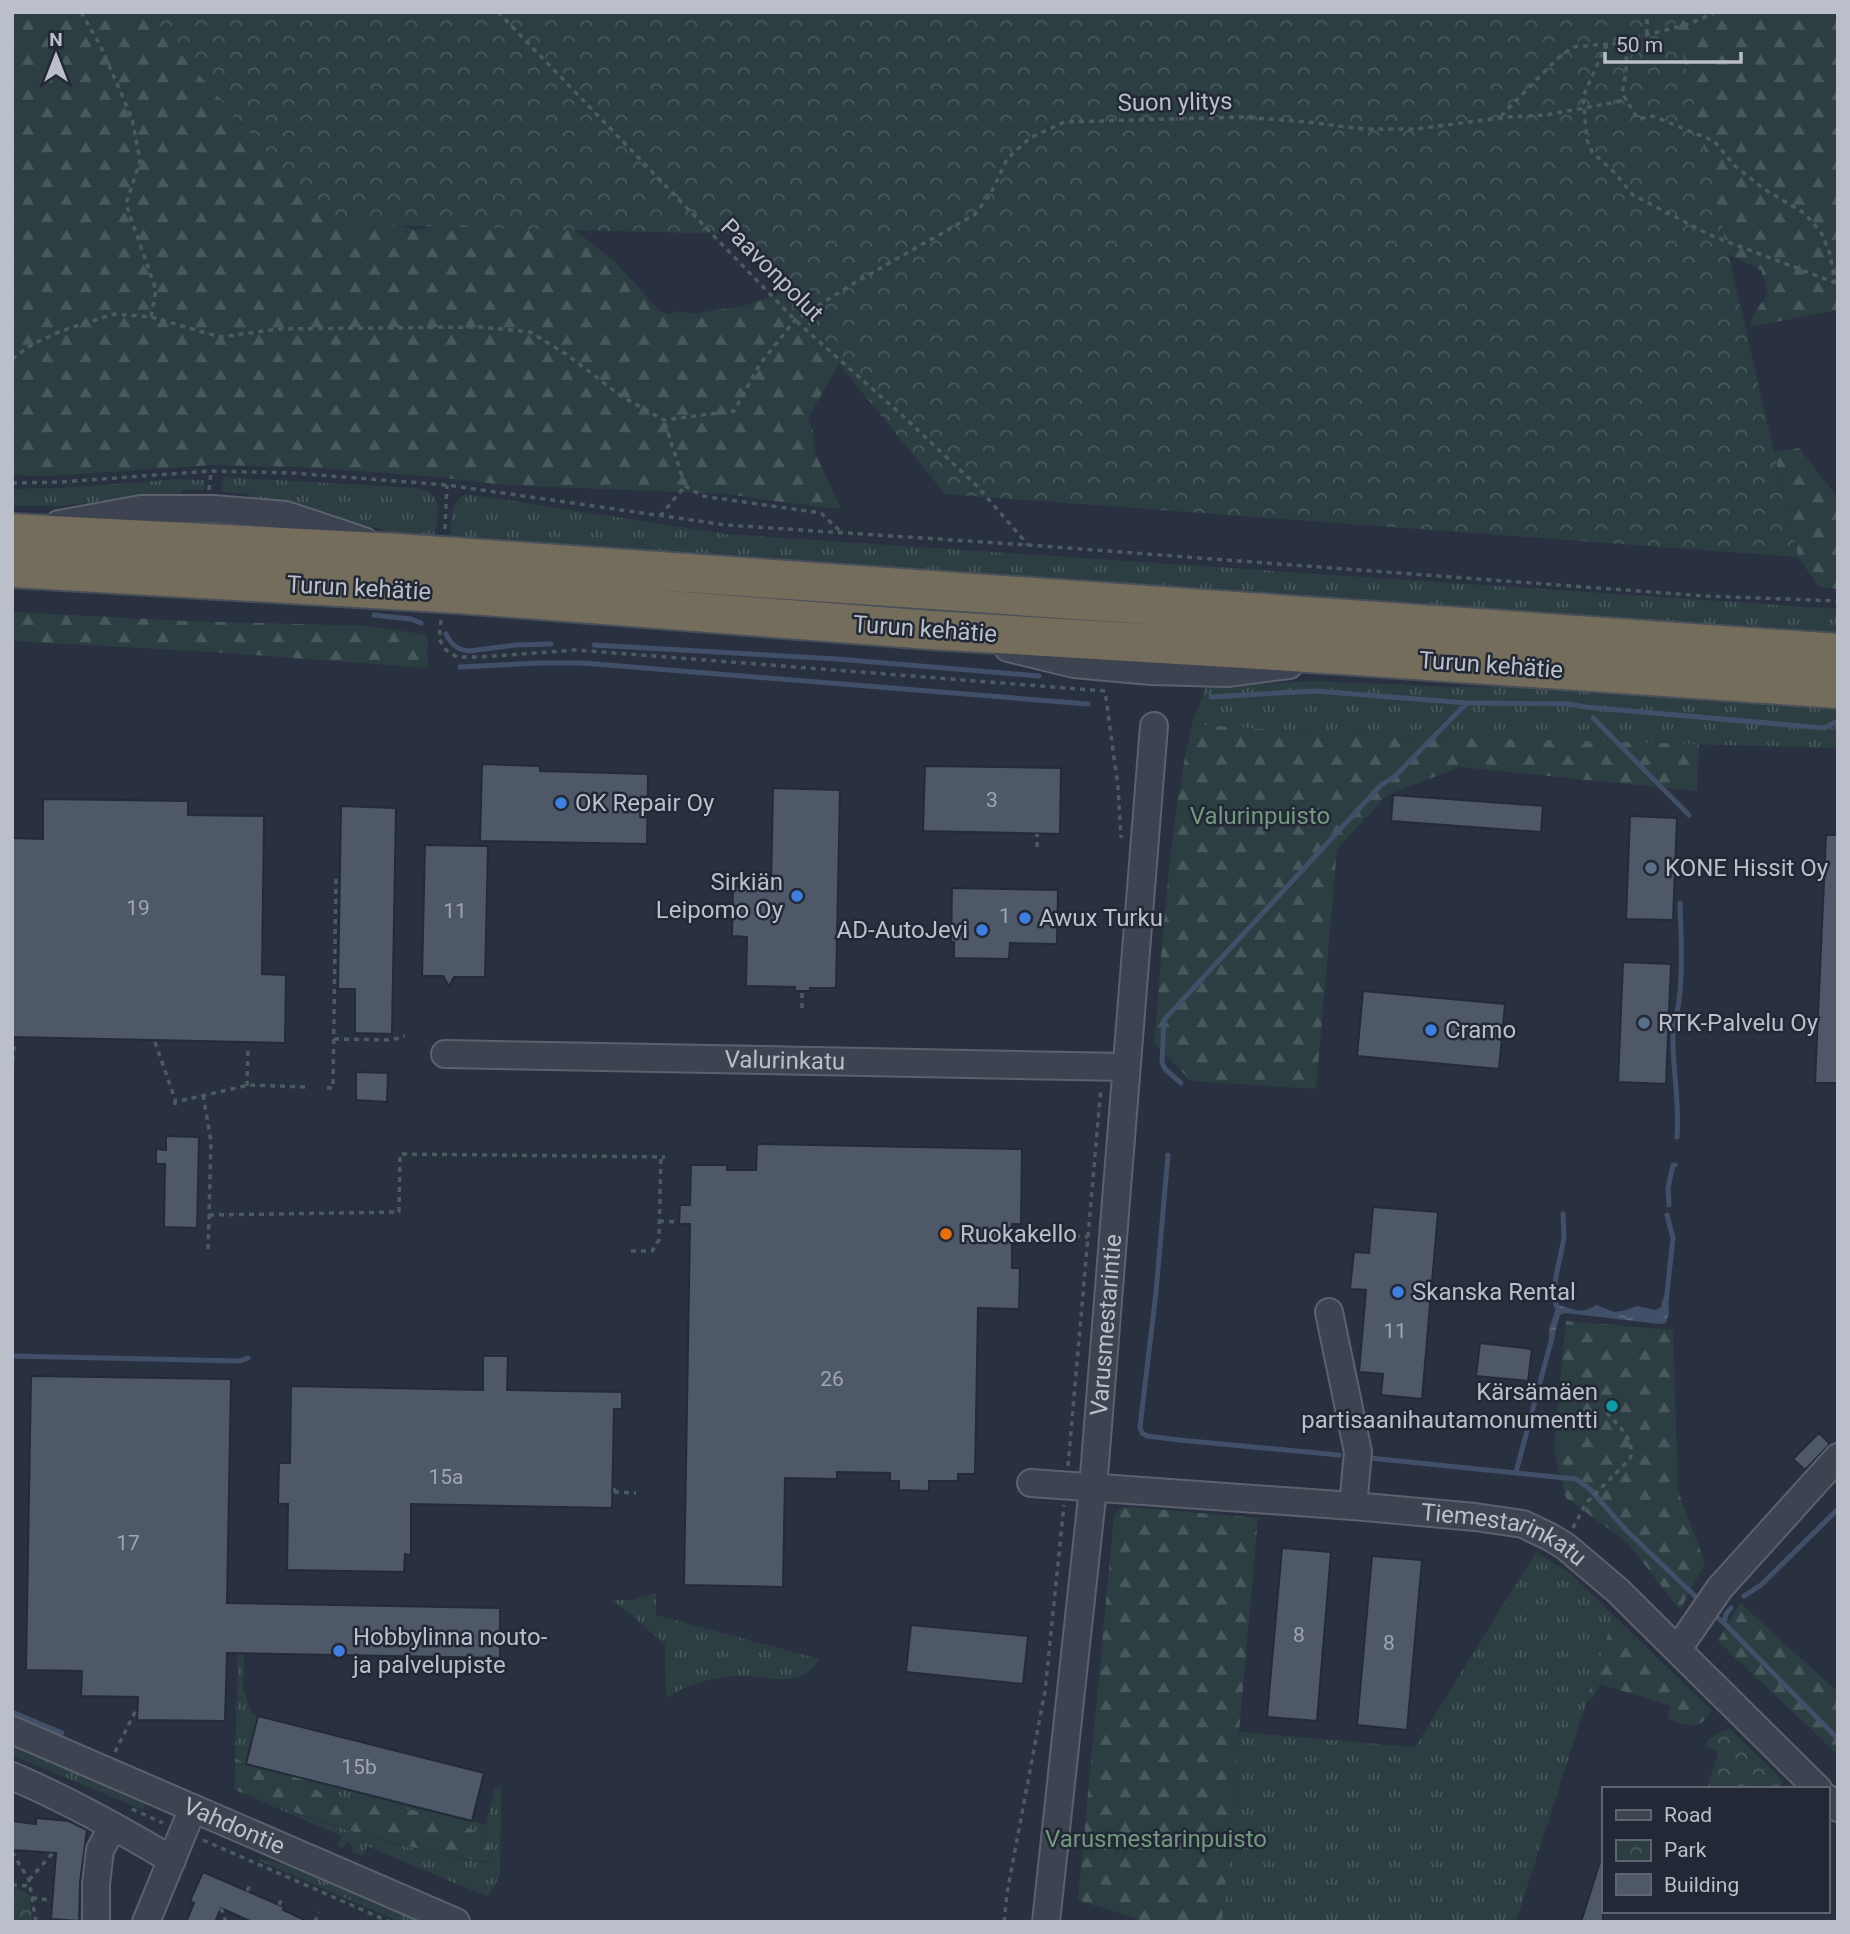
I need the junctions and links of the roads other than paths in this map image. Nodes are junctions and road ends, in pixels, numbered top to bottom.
1 (12, 532) edge
2 (12, 568) edge
3 (1838, 653) edge
4 (1745, 664) junction
5 (1838, 689) edge
6 (1154, 726) dead end
7 (445, 1054) dead end
8 (1126, 1068) junction
9 (1329, 1312) dead end
10 (1838, 1457) edge
11 (1031, 1483) dead end
12 (1093, 1488) junction
13 (1353, 1506) junction
14 (1678, 1649) junction
15 (12, 1730) edge
16 (15, 1785) edge
17 (1816, 1787) edge
18 (193, 1808) junction
19 (113, 1826) junction
20 (172, 1860) junction
21 (96, 1922) edge
22 (146, 1922) edge
23 (456, 1922) edge
24 (1046, 1922) edge

1 - 4 highway, Turun kehätie
2 - 4 highway, Turun kehätie
3 - 4 highway, Turun kehätie
4 - 5 highway, Turun kehätie
6 - 8 street, Varusmestarintie
7 - 8 street, Valurinkatu
8 - 12 street, Varusmestarintie
9 - 13 street
10 - 14 street
11 - 12 street, Tiemestarinkatu
12 - 13 street, Tiemestarinkatu
12 - 24 street, Varusmestarintie
13 - 14 street, Tiemestarinkatu
14 - 17 street, Tiemestarinkatu
15 - 18 street, Vahdontie
16 - 19 street
18 - 20 street
18 - 23 street, Vahdontie
19 - 20 street
19 - 21 street
20 - 22 street

